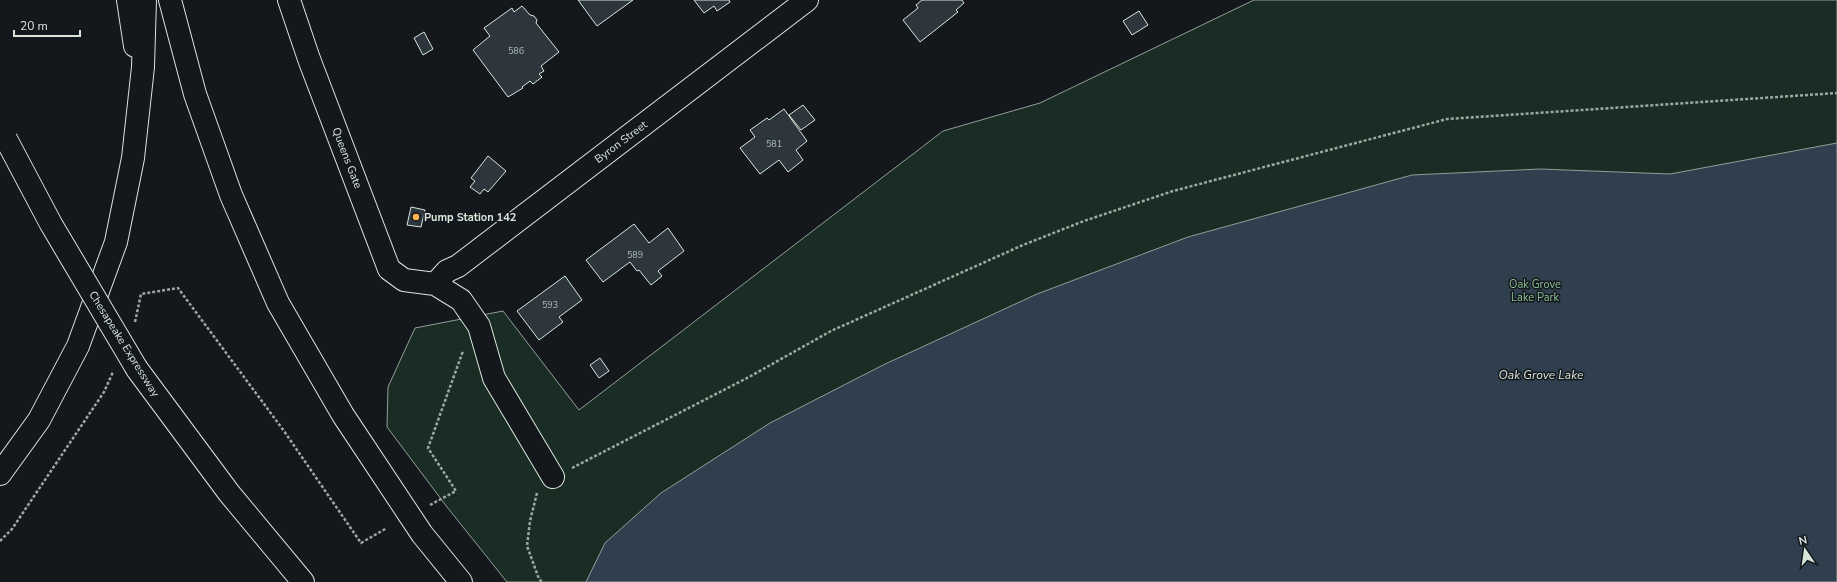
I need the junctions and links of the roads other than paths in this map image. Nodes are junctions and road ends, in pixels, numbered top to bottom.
1 (128, 0) edge
2 (145, 0) edge
3 (170, 0) edge
4 (289, 0) edge
5 (807, 0) edge
6 (141, 86) junction
7 (3, 133) edge
8 (435, 284) junction
9 (0, 474) edge
10 (553, 477) road end
11 (302, 582) edge
12 (461, 582) edge

1 - 6 main road
2 - 6 main road
3 - 12 main road
4 - 8 main road, Queens Gate
5 - 8 main road, Byron Street
6 - 9 main road
7 - 11 main road, Chesapeake Expressway, bridge
8 - 10 main road

